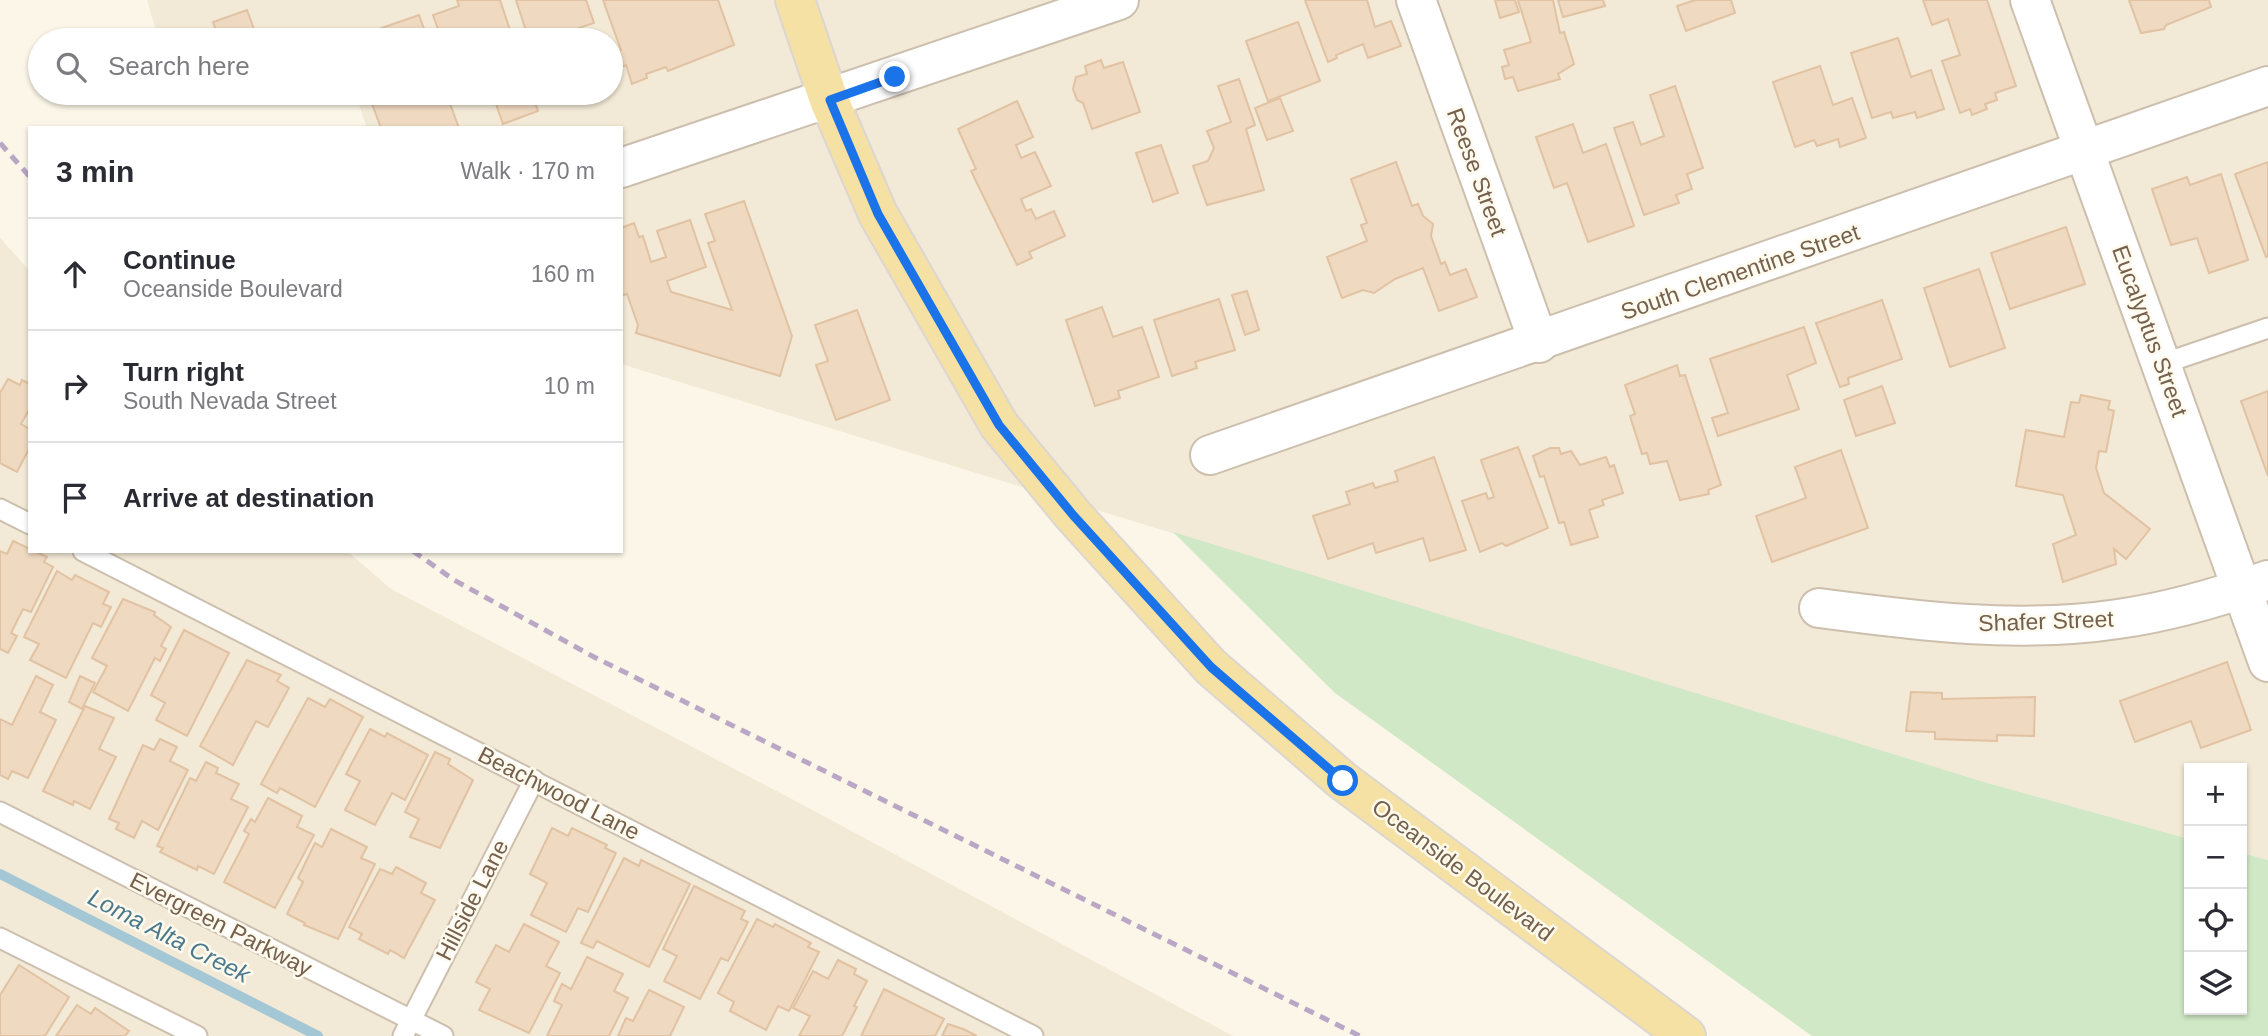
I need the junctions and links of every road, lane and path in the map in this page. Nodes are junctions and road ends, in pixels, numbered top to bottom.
1 (795, 0) edge
2 (1119, 0) edge
3 (1416, 0) edge
4 (2030, 0) edge
5 (2268, 86) edge
6 (830, 100) junction
7 (2085, 150) junction
8 (623, 167) edge
9 (2268, 328) edge
10 (1539, 343) junction
11 (2162, 364) junction
12 (1210, 455) dead end
13 (0, 509) edge
14 (28, 523) edge
15 (87, 553) edge
16 (2255, 584) edge
17 (1819, 608) dead end
18 (2268, 662) edge
19 (534, 780) junction
20 (0, 812) edge
21 (0, 938) edge
22 (407, 1028) edge
23 (197, 1036) edge
24 (443, 1036) edge
25 (1033, 1036) edge
26 (1686, 1036) edge

1 - 6 main road, Oceanside Boulevard
2 - 6 street
3 - 10 street, Reese Street
4 - 7 street, Eucalyptus Street
5 - 7 street, South Clementine Street
6 - 8 street
6 - 26 main road, Oceanside Boulevard
7 - 10 street, South Clementine Street
7 - 11 street, Eucalyptus Street
9 - 11 lane
10 - 12 street, South Clementine Street
11 - 16 street, Eucalyptus Street
13 - 14 lane
15 - 19 lane, Beachwood Lane
16 - 17 street, Shafer Street
16 - 18 street, Eucalyptus Street
19 - 22 lane, Hillside Lane
19 - 25 lane, Beachwood Lane
20 - 22 lane, Evergreen Parkway
21 - 23 lane
22 - 24 lane, Evergreen Parkway

